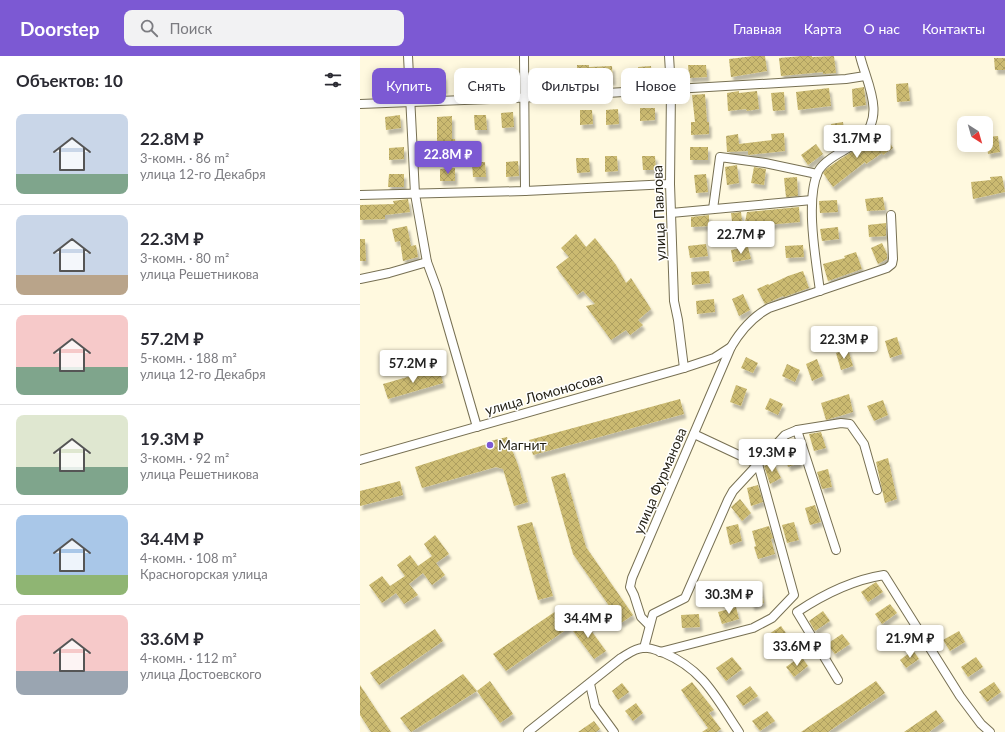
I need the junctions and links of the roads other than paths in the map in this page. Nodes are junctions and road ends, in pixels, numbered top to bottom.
1 (408, 56) edge
2 (524, 56) edge
3 (669, 56) edge
4 (860, 56) edge
5 (409, 68) edge
6 (669, 68) edge
7 (865, 76) junction
8 (690, 87) edge
9 (621, 91) edge
10 (524, 98) junction
11 (446, 101) edge
12 (360, 104) edge
13 (372, 104) edge
14 (411, 104) edge
15 (670, 104) edge
16 (817, 174) junction
17 (670, 184) junction
18 (525, 191) junction
19 (415, 194) junction
20 (360, 195) edge
21 (812, 200) junction
22 (713, 209) junction
23 (672, 213) junction
24 (891, 215) dead end
25 (427, 262) junction
26 (360, 279) edge
27 (820, 291) junction
28 (731, 347) junction
29 (684, 368) junction
30 (477, 427) junction
31 (797, 430) junction
32 (694, 434) junction
33 (360, 460) edge
34 (758, 464) junction
35 (878, 490) dead end
36 (836, 550) dead end
37 (649, 625) junction
38 (644, 648) junction
39 (660, 652) junction
40 (838, 680) dead end
41 (590, 684) junction
42 (528, 732) edge
43 (614, 732) edge
44 (739, 732) edge
45 (990, 732) edge

1 - 5 street
2 - 10 street
3 - 6 street, улица Павлова
4 - 7 street
7 - 8 street
7 - 16 street
9 - 10 street
10 - 11 street
10 - 18 street
12 - 13 street
14 - 19 street
15 - 17 street, улица Павлова
16 - 21 street
16 - 22 street
17 - 18 street
17 - 23 street, улица Павлова
18 - 19 street
19 - 20 street
19 - 25 street
21 - 22 street
21 - 27 street
22 - 23 street
23 - 29 street, улица Павлова
24 - 27 street
25 - 26 street
25 - 30 street
27 - 28 street
28 - 29 street, улица Ломоносова
28 - 32 street, улица Фурманова
29 - 30 street, улица Ломоносова
30 - 33 street, улица Ломоносова
31 - 34 street
31 - 35 street
31 - 36 street
32 - 34 street
32 - 37 street, улица Фурманова
34 - 37 street
34 - 39 street
37 - 38 street
38 - 39 street
38 - 41 street
39 - 44 street
40 - 45 street
41 - 42 street
41 - 43 street

